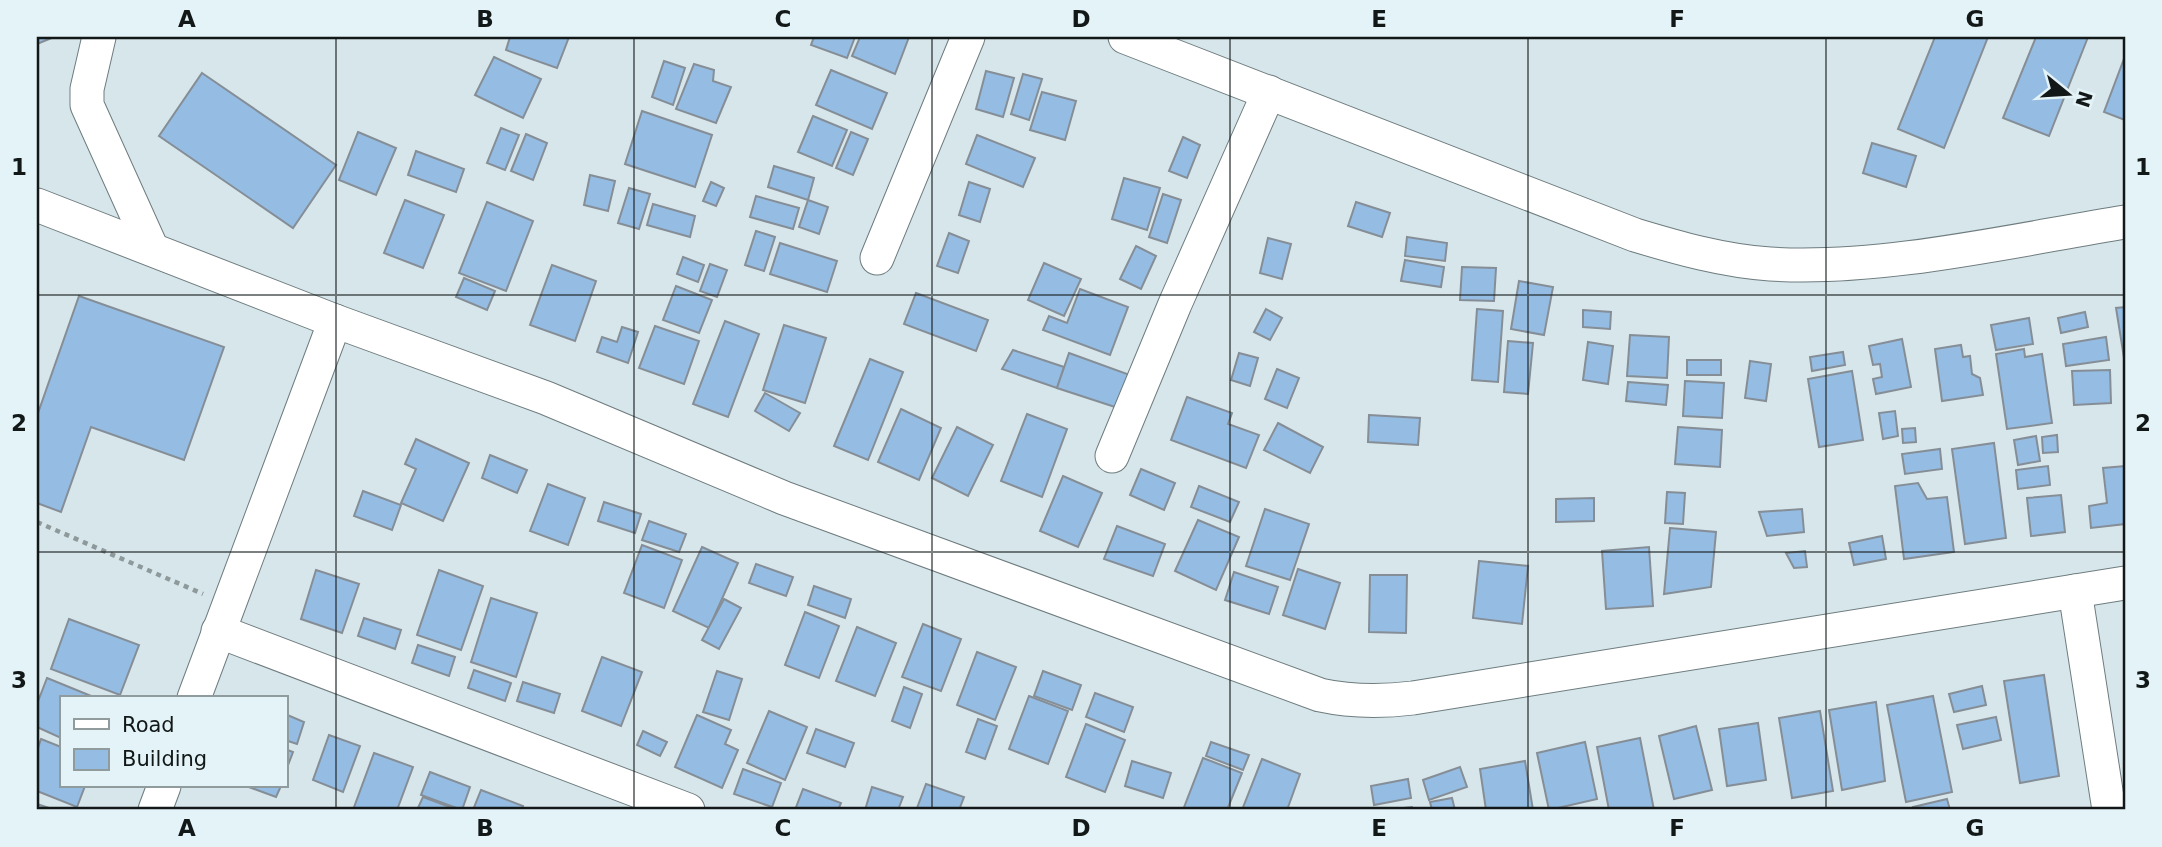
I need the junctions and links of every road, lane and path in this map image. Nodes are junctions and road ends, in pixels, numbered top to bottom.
1 (99, 37) edge
2 (968, 37) edge
3 (1125, 37) edge
4 (1269, 92) junction
5 (37, 205) edge
6 (2125, 222) edge
7 (152, 249) junction
8 (877, 258) dead end
9 (335, 321) junction
10 (1112, 456) dead end
11 (37, 522) edge
12 (2125, 583) edge
13 (2075, 591) junction
14 (223, 618) junction
15 (195, 696) edge
16 (163, 788) edge
17 (156, 810) edge
18 (688, 810) edge
19 (2109, 810) edge

1 - 7 street
2 - 8 street
3 - 4 street
4 - 6 street
4 - 10 street
5 - 7 street
7 - 9 street
9 - 13 street
9 - 14 street
11 - 14 path
12 - 13 street
13 - 19 street
14 - 15 street
14 - 18 street
16 - 17 street

